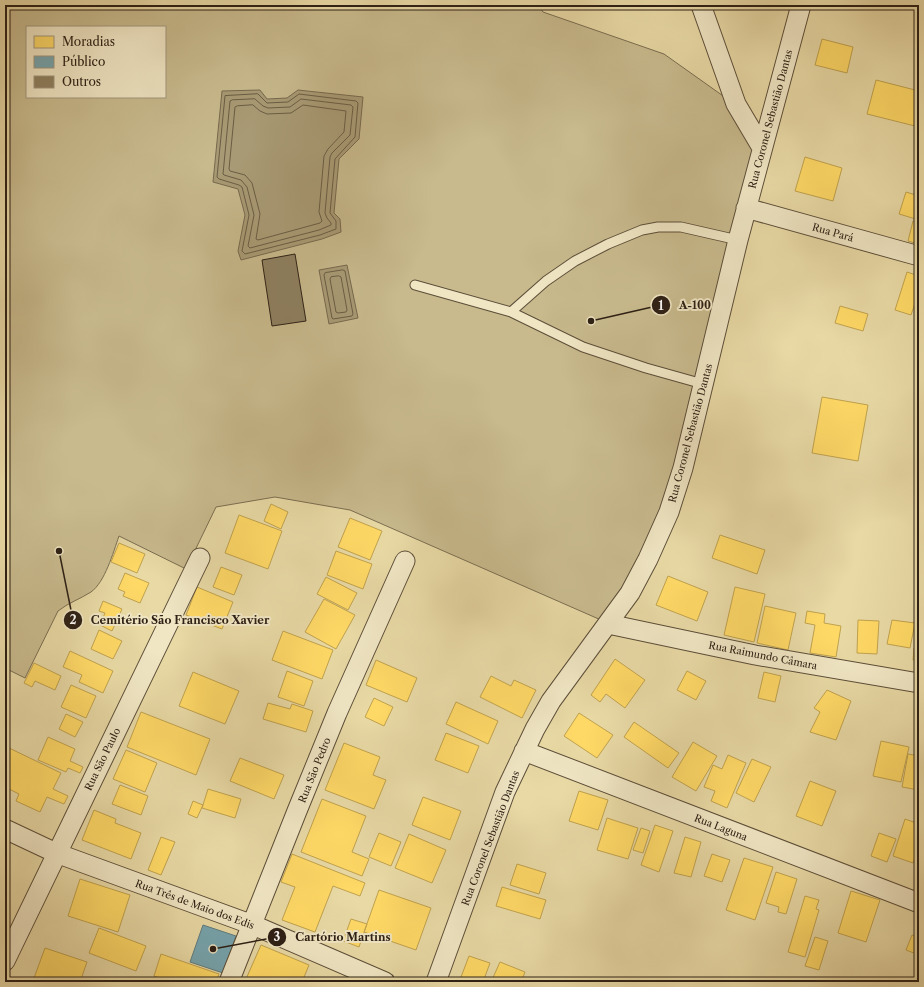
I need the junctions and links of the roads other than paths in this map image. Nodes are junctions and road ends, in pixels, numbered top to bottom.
1 (701, 5) edge
2 (801, 5) edge
3 (762, 148) junction
4 (746, 208) junction
5 (738, 240) junction
6 (919, 256) edge
7 (415, 285) dead end
8 (511, 312) junction
9 (703, 384) junction
10 (200, 558) dead end
11 (405, 561) dead end
12 (608, 624) junction
13 (919, 682) edge
14 (524, 751) junction
15 (5, 829) edge
16 (56, 853) junction
17 (919, 903) edge
18 (252, 926) junction
19 (5, 961) edge
20 (229, 982) edge
21 (385, 982) edge
22 (436, 982) edge

1 - 3 street
2 - 3 street, Rua Coronel Sebastião Dantas
3 - 4 street, Rua Coronel Sebastião Dantas
4 - 5 street, Rua Coronel Sebastião Dantas
4 - 6 street, Rua Pará
5 - 8 lane
5 - 9 street, Rua Coronel Sebastião Dantas
7 - 8 lane
8 - 9 lane
9 - 12 street, Rua Coronel Sebastião Dantas
10 - 16 street, Rua São Paulo
11 - 18 street, Rua São Pedro
12 - 13 street, Rua Raimundo Câmara
12 - 14 street, Rua Coronel Sebastião Dantas
14 - 17 street, Rua Laguna
14 - 22 street, Rua Coronel Sebastião Dantas
15 - 16 street, Rua Três de Maio dos Edis
16 - 18 street, Rua Três de Maio dos Edis
16 - 19 street, Rua São Paulo
18 - 20 street, Rua São Pedro
18 - 21 street, Rua Três de Maio dos Edis

